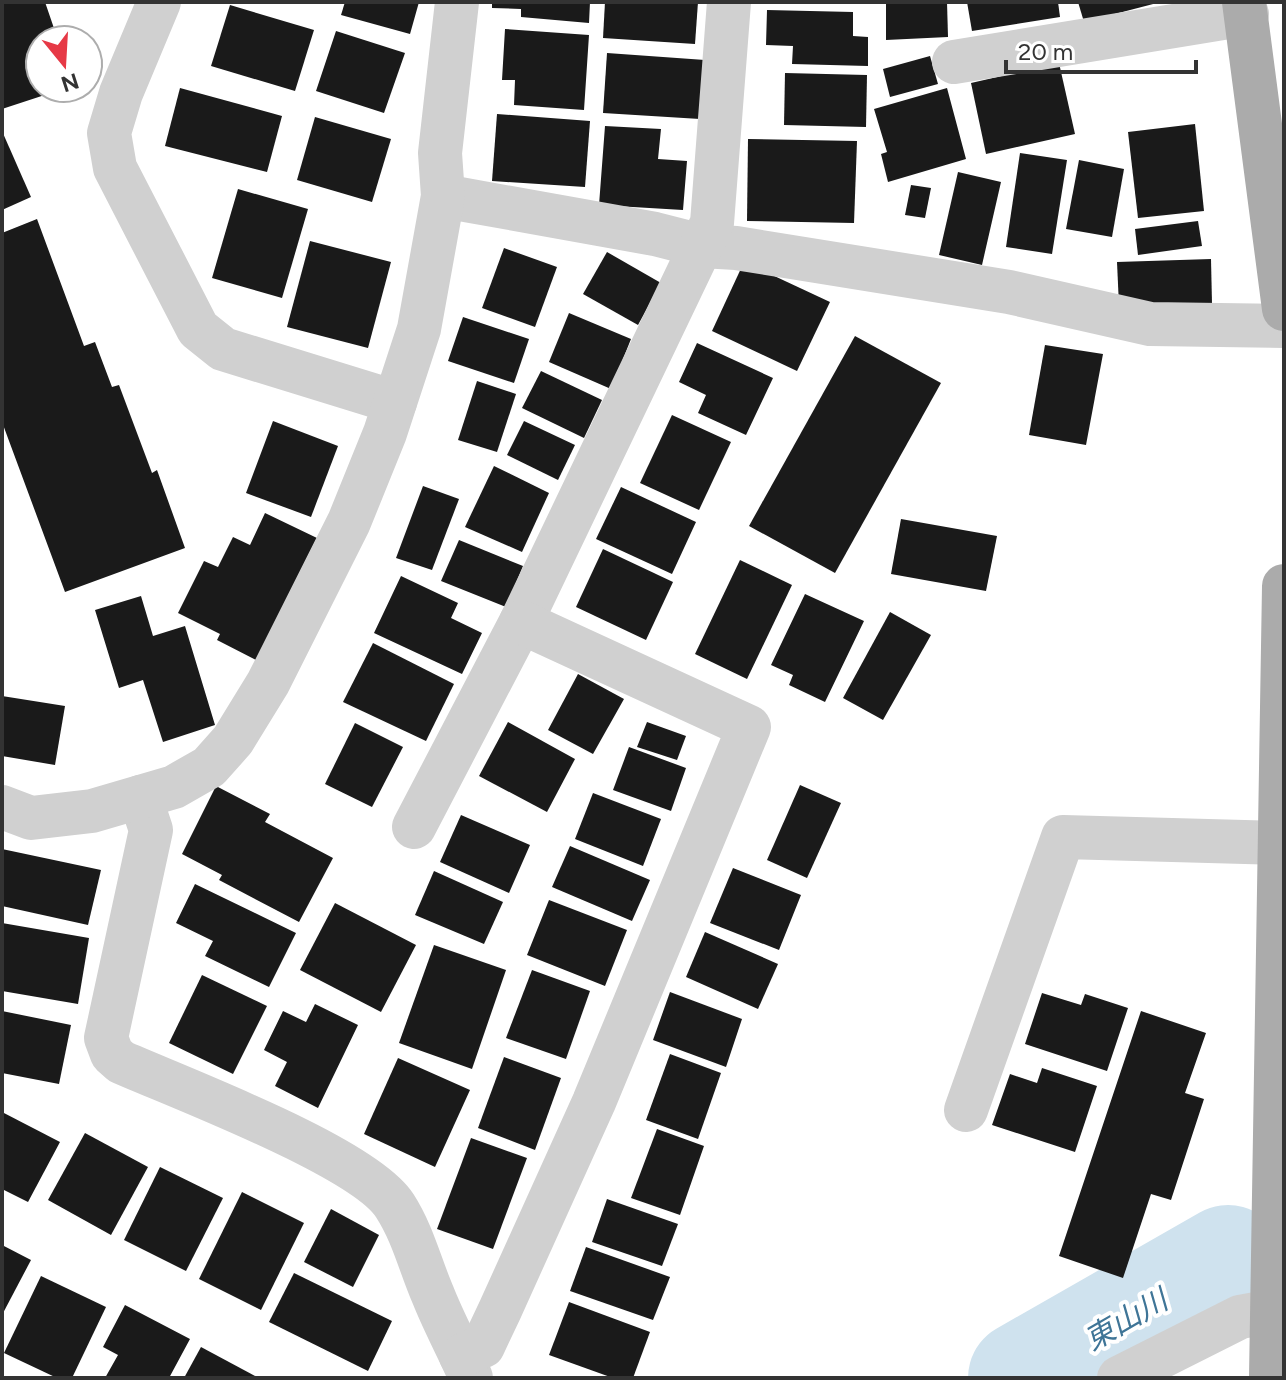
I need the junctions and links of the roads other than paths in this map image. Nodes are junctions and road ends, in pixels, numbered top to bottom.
1 (159, 2) edge
2 (457, 2) edge
3 (729, 2) edge
4 (1245, 8) edge
5 (954, 62) dead end
6 (443, 196) junction
7 (702, 246) junction
8 (1284, 309) edge
9 (1284, 326) edge
10 (395, 402) junction
11 (1284, 586) edge
12 (521, 622) junction
13 (140, 797) junction
14 (2, 807) edge
15 (414, 827) dead end
16 (1278, 843) junction
17 (966, 1110) dead end
18 (1273, 1311) junction
19 (466, 1367) edge
20 (1119, 1378) edge
21 (1271, 1378) edge

1 - 10 street
2 - 6 street
3 - 7 street
4 - 5 street
4 - 8 main road
6 - 7 street
6 - 10 street
7 - 9 street
7 - 12 street
10 - 13 street
11 - 16 main road
12 - 15 street
12 - 19 street
13 - 14 street
13 - 19 street
16 - 17 street
16 - 18 main road
18 - 20 street
18 - 21 main road

